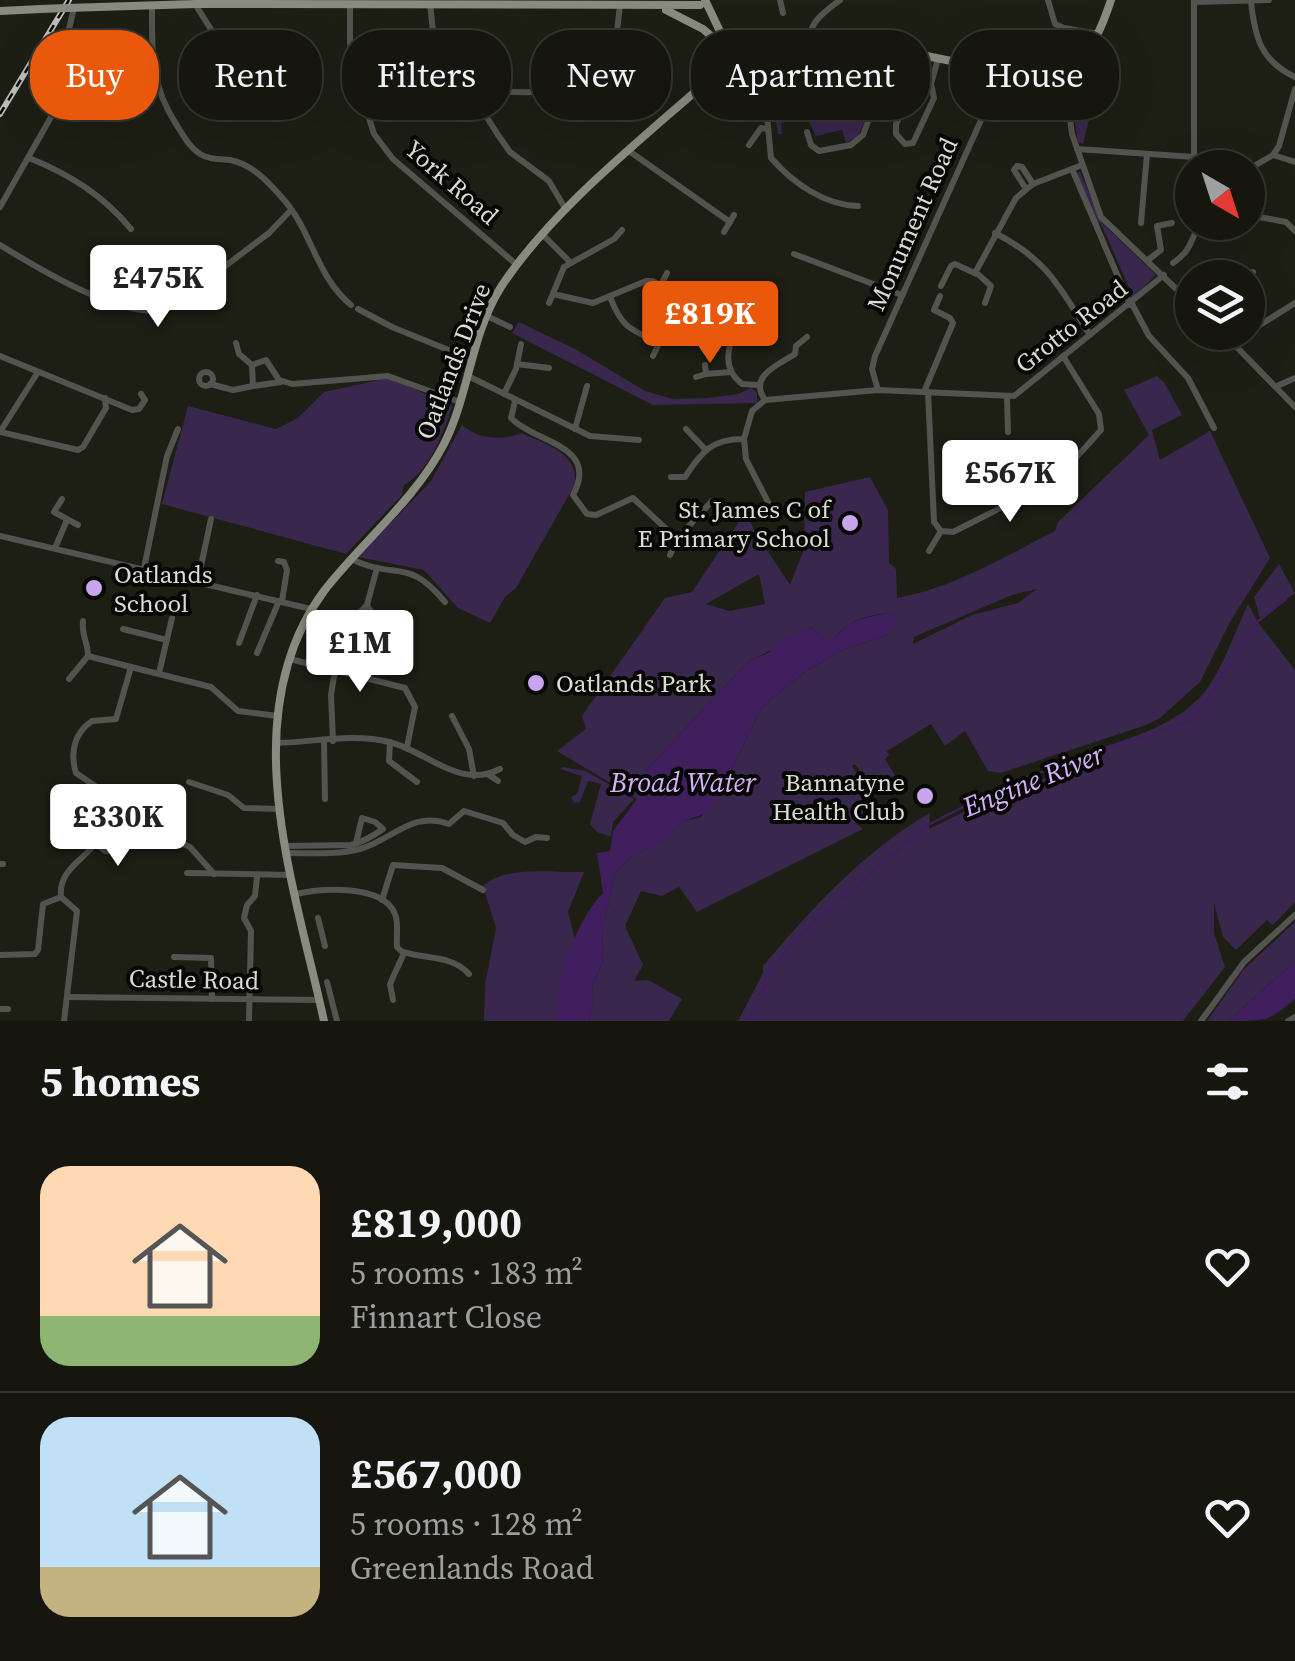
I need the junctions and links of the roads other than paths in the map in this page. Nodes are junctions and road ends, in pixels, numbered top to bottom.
1 (780, 0) edge
2 (840, 0) edge
3 (1048, 0) edge
4 (1111, 0) edge
5 (1269, 0) edge
6 (1194, 1) edge
7 (1251, 2) junction
8 (343, 3) edge
9 (195, 4) junction
10 (417, 4) junction
11 (430, 4) junction
12 (620, 4) junction
13 (701, 4) edge
14 (39, 6) edge
15 (150, 6) edge
16 (658, 7) junction
17 (70, 8) junction
18 (0, 11) edge
19 (784, 13) dead end
20 (712, 15) junction
21 (429, 20) junction
22 (690, 21) junction
23 (700, 26) junction
24 (1064, 28) joint
25 (211, 30) edge
26 (435, 30) edge
27 (617, 30) edge
28 (705, 30) edge
29 (720, 30) edge
30 (811, 30) edge
31 (1071, 30) edge
32 (1101, 30) edge
33 (930, 58) edge
34 (938, 60) junction
35 (950, 63) edge
36 (934, 71) junction
37 (1295, 76) edge
38 (1295, 89) edge
39 (691, 96) edge
40 (488, 120) edge
41 (767, 120) edge
42 (869, 120) edge
43 (978, 120) edge
44 (1071, 120) edge
45 (767, 128) junction
46 (806, 132) dead end
47 (749, 145) dead end
48 (1077, 148) junction
49 (1194, 150) edge
50 (630, 151) junction
51 (1147, 154) junction
52 (1273, 155) junction
53 (1175, 156) edge
54 (29, 158) junction
55 (1265, 159) edge
56 (1295, 162) edge
57 (1082, 165) junction
58 (1072, 169) junction
59 (560, 198) junction
60 (575, 203) junction
61 (858, 206) dead end
62 (0, 207) edge
63 (292, 210) junction
64 (567, 211) junction
65 (1265, 218) edge
66 (1142, 222) dead end
67 (1172, 223) dead end
68 (132, 228) dead end
69 (622, 230) dead end
70 (1295, 231) edge
71 (724, 232) dead end
72 (995, 233) junction
73 (543, 235) junction
74 (1192, 240) edge
75 (0, 245) edge
76 (794, 254) dead end
77 (1148, 260) junction
78 (570, 262) junction
79 (1174, 263) dead end
80 (518, 266) junction
81 (667, 273) dead end
82 (975, 273) junction
83 (1164, 276) junction
84 (942, 286) dead end
85 (1175, 287) edge
86 (724, 292) dead end
87 (553, 294) junction
88 (902, 295) junction
89 (940, 296) dead end
90 (610, 297) junction
91 (549, 303) dead end
92 (985, 303) dead end
93 (1295, 303) edge
94 (1131, 304) junction
95 (487, 316) junction
96 (1265, 322) edge
97 (510, 327) dead end
98 (665, 331) dead end
99 (1090, 336) junction
100 (808, 337) dead end
101 (236, 343) dead end
102 (521, 344) dead end
103 (658, 344) junction
104 (1241, 350) edge
105 (0, 356) edge
106 (652, 356) dead end
107 (1064, 356) junction
108 (473, 360) junction
109 (517, 364) junction
110 (252, 365) junction
111 (549, 368) dead end
112 (38, 372) junction
113 (731, 372) junction
114 (468, 376) junction
115 (696, 377) dead end
116 (1295, 378) edge
117 (282, 382) junction
118 (210, 384) dead end
119 (758, 385) junction
120 (253, 386) junction
121 (587, 386) dead end
122 (1277, 386) junction
123 (878, 390) junction
124 (926, 392) junction
125 (141, 394) dead end
126 (504, 394) junction
127 (1007, 397) junction
128 (106, 398) junction
129 (764, 400) junction
130 (460, 402) junction
131 (514, 402) junction
132 (1295, 406) edge
133 (1214, 428) dead end
134 (178, 429) dead end
135 (575, 429) junction
136 (686, 429) dead end
137 (1008, 432) dead end
138 (744, 439) junction
139 (638, 440) dead end
140 (704, 448) junction
141 (671, 477) dead end
142 (62, 499) dead end
143 (712, 501) dead end
144 (769, 504) dead end
145 (211, 519) dead end
146 (67, 520) junction
147 (78, 525) dead end
148 (941, 531) junction
149 (0, 536) edge
150 (678, 539) junction
151 (55, 548) junction
152 (929, 551) dead end
153 (670, 555) dead end
154 (350, 558) junction
155 (278, 561) dead end
156 (144, 568) junction
157 (377, 568) junction
158 (198, 580) junction
159 (257, 595) junction
160 (280, 601) junction
161 (445, 602) dead end
162 (367, 605) junction
163 (311, 608) junction
164 (172, 618) dead end
165 (82, 621) dead end
166 (397, 628) dead end
167 (123, 629) dead end
168 (349, 632) dead end
169 (167, 640) junction
170 (238, 643) dead end
171 (257, 653) dead end
172 (88, 656) junction
173 (290, 659) junction
174 (130, 667) junction
175 (335, 670) junction
176 (158, 673) junction
177 (70, 679) dead end
178 (278, 716) junction
179 (452, 716) dead end
180 (328, 741) junction
181 (390, 742) junction
182 (278, 743) junction
183 (407, 747) junction
184 (500, 768) dead end
185 (419, 770) dead end
186 (489, 774) junction
187 (474, 776) junction
188 (498, 781) dead end
189 (189, 782) dead end
190 (325, 799) dead end
191 (98, 801) junction
192 (279, 809) junction
193 (98, 814) junction
194 (166, 837) dead end
195 (114, 838) dead end
196 (547, 838) dead end
197 (96, 844) junction
198 (356, 844) junction
199 (286, 850) junction
200 (187, 873) dead end
201 (214, 874) junction
202 (292, 875) junction
203 (257, 877) junction
204 (484, 890) dead end
205 (296, 894) junction
206 (61, 897) junction
207 (382, 900) junction
208 (1295, 915) edge
209 (318, 918) dead end
210 (322, 932) junction
211 (305, 936) junction
212 (326, 946) dead end
213 (404, 953) junction
214 (0, 955) edge
215 (174, 957) dead end
216 (469, 974) dead end
217 (326, 982) dead end
218 (67, 997) junction
219 (212, 999) junction
220 (250, 1000) junction
221 (320, 1000) junction
222 (393, 1000) dead end
223 (1295, 1017) edge
224 (64, 1021) edge
225 (249, 1021) edge
226 (324, 1021) edge
227 (337, 1021) edge
228 (1202, 1021) edge
229 (1288, 1021) edge

1 - 19 street
2 - 30 street
3 - 24 street
4 - 32 main road
5 - 7 street
6 - 7 street
6 - 49 street
7 - 37 street
8 - 9 main road
8 - 10 main road
8 - 80 street, York Road
9 - 15 main road
9 - 25 street
10 - 11 main road
10 - 21 street
11 - 12 main road
11 - 21 street
12 - 16 main road
12 - 27 street
13 - 16 main road
13 - 20 main road
13 - 22 main road
14 - 17 main road, bridge
14 - 18 main road
15 - 17 main road
15 - 63 street
16 - 22 main road
17 - 54 street
20 - 23 main road
20 - 29 main road
21 - 26 street
22 - 23 main road
23 - 28 main road
24 - 31 street
33 - 34 main road
34 - 35 main road
34 - 36 street
36 - 36 street
38 - 52 street
39 - 50 main road, Oatlands Drive
40 - 59 street
41 - 45 street
42 - 46 street
43 - 88 street, Monument Road
44 - 48 street
45 - 47 street
45 - 61 street
48 - 51 street
48 - 57 street
50 - 60 main road, Oatlands Drive
50 - 71 street
51 - 53 street
51 - 66 street
52 - 55 street
52 - 56 street
54 - 62 street
54 - 68 street
57 - 58 street
57 - 77 street
58 - 72 street
58 - 94 street
59 - 60 street
59 - 64 street
60 - 64 main road, Oatlands Drive
63 - 75 street
63 - 108 street
64 - 73 main road, Oatlands Drive
65 - 70 street
67 - 77 street
69 - 78 street
72 - 82 street
72 - 99 street
73 - 78 street
73 - 80 main road, Oatlands Drive
74 - 79 street
76 - 88 street
77 - 83 street
78 - 87 street
80 - 95 main road, Oatlands Drive
81 - 90 street
82 - 84 street
82 - 92 street
83 - 85 street
83 - 94 street, Grotto Road
86 - 113 street
87 - 90 street
87 - 91 street
88 - 123 street, Monument Road
89 - 124 street
90 - 103 street
93 - 96 street
94 - 99 street, Grotto Road
94 - 133 street
95 - 97 street
95 - 108 main road, Oatlands Drive
98 - 103 street
99 - 107 street, Grotto Road
100 - 119 street
101 - 110 street
102 - 109 street
103 - 106 street
104 - 122 street
105 - 112 street
107 - 127 street, Grotto Road
107 - 148 street
108 - 114 main road, Oatlands Drive
109 - 111 street
109 - 126 street
110 - 117 street
110 - 120 street
112 - 128 street
112 - 128 street
113 - 115 street
113 - 119 street
114 - 126 street
114 - 130 main road, Oatlands Drive
116 - 122 street
117 - 120 street
117 - 130 street
118 - 120 street
119 - 129 street
121 - 135 street
122 - 132 street
123 - 124 street, Grotto Road
123 - 129 street, Grotto Road
124 - 127 street, Grotto Road
124 - 148 street
125 - 128 street
126 - 131 street
127 - 137 street
129 - 138 street
130 - 154 main road, Oatlands Drive
131 - 135 street
131 - 150 street
134 - 156 street
135 - 139 street
136 - 140 street
138 - 140 street
138 - 144 street
140 - 141 street
142 - 146 street
143 - 150 street
145 - 158 street
146 - 147 street
146 - 151 street
148 - 152 street
149 - 151 street
150 - 153 street
151 - 156 street
154 - 157 street
154 - 163 main road, Oatlands Drive
155 - 160 street
156 - 158 street
157 - 161 street
157 - 162 street
158 - 159 street
159 - 160 street
159 - 170 street
160 - 163 street
160 - 171 street
162 - 166 street
162 - 168 street
163 - 173 main road, Oatlands Drive
164 - 169 street
165 - 172 street
167 - 169 street
169 - 176 street
172 - 174 street
172 - 177 street
173 - 175 street
173 - 178 main road, Oatlands Drive
174 - 176 street
174 - 191 street
175 - 180 street
175 - 183 street
176 - 178 street
178 - 182 main road, Oatlands Drive
179 - 187 street
180 - 181 street
180 - 182 street
180 - 190 street
181 - 183 street
181 - 185 street
182 - 192 main road, Oatlands Drive
183 - 187 street
184 - 186 street
186 - 187 street
186 - 188 street
189 - 192 street
191 - 193 street
191 - 193 street
192 - 199 main road, Oatlands Drive
193 - 197 street
194 - 201 street
195 - 197 street
196 - 199 street
197 - 206 street
198 - 198 street
198 - 199 street
199 - 202 main road, Oatlands Drive
200 - 201 street
201 - 203 street
202 - 203 street
202 - 205 main road, Oatlands Drive
203 - 220 street
204 - 207 street
205 - 207 street
205 - 211 main road, Oatlands Drive
206 - 214 street
206 - 218 street
207 - 213 street
208 - 228 street
209 - 210 street
210 - 211 street
210 - 212 street
211 - 221 main road, Oatlands Drive
213 - 216 street
213 - 222 street
215 - 219 street
217 - 227 street
218 - 219 street, Castle Road
218 - 224 street
219 - 220 street, Castle Road
220 - 221 street, Castle Road
220 - 225 street
221 - 226 main road, Oatlands Drive
223 - 229 street

